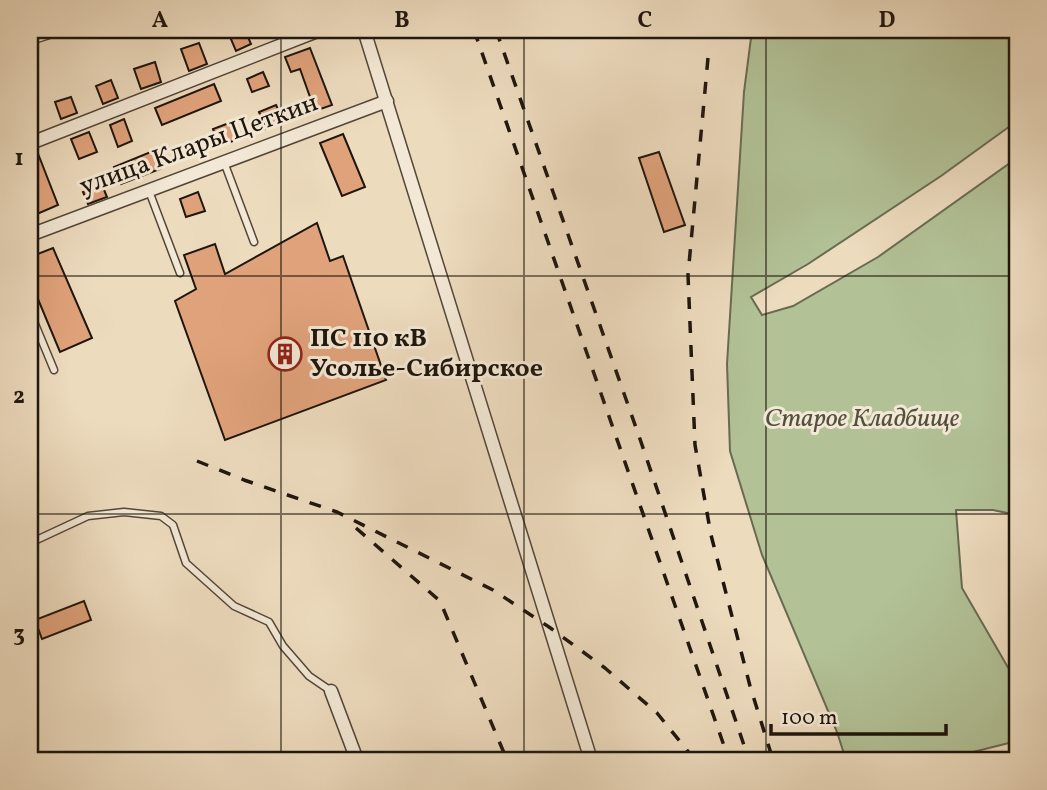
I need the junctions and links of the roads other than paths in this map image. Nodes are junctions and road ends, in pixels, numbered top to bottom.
1 (52, 30) edge
2 (320, 30) edge
3 (365, 30) edge
4 (30, 37) edge
5 (387, 101) junction
6 (30, 141) edge
7 (224, 162) junction
8 (148, 189) junction
9 (30, 235) edge
10 (254, 242) dead end
11 (180, 273) dead end
12 (30, 312) edge
13 (54, 370) dead end
14 (30, 543) edge
15 (331, 691) joint
16 (356, 760) edge
17 (591, 760) edge

1 - 4 street
2 - 6 street
3 - 5 street
5 - 7 street, улица Клары Цеткин
5 - 17 street
7 - 8 street, улица Клары Цеткин
7 - 10 lane
8 - 9 street, улица Клары Цеткин
8 - 11 lane
12 - 13 lane
14 - 15 lane
15 - 16 street

